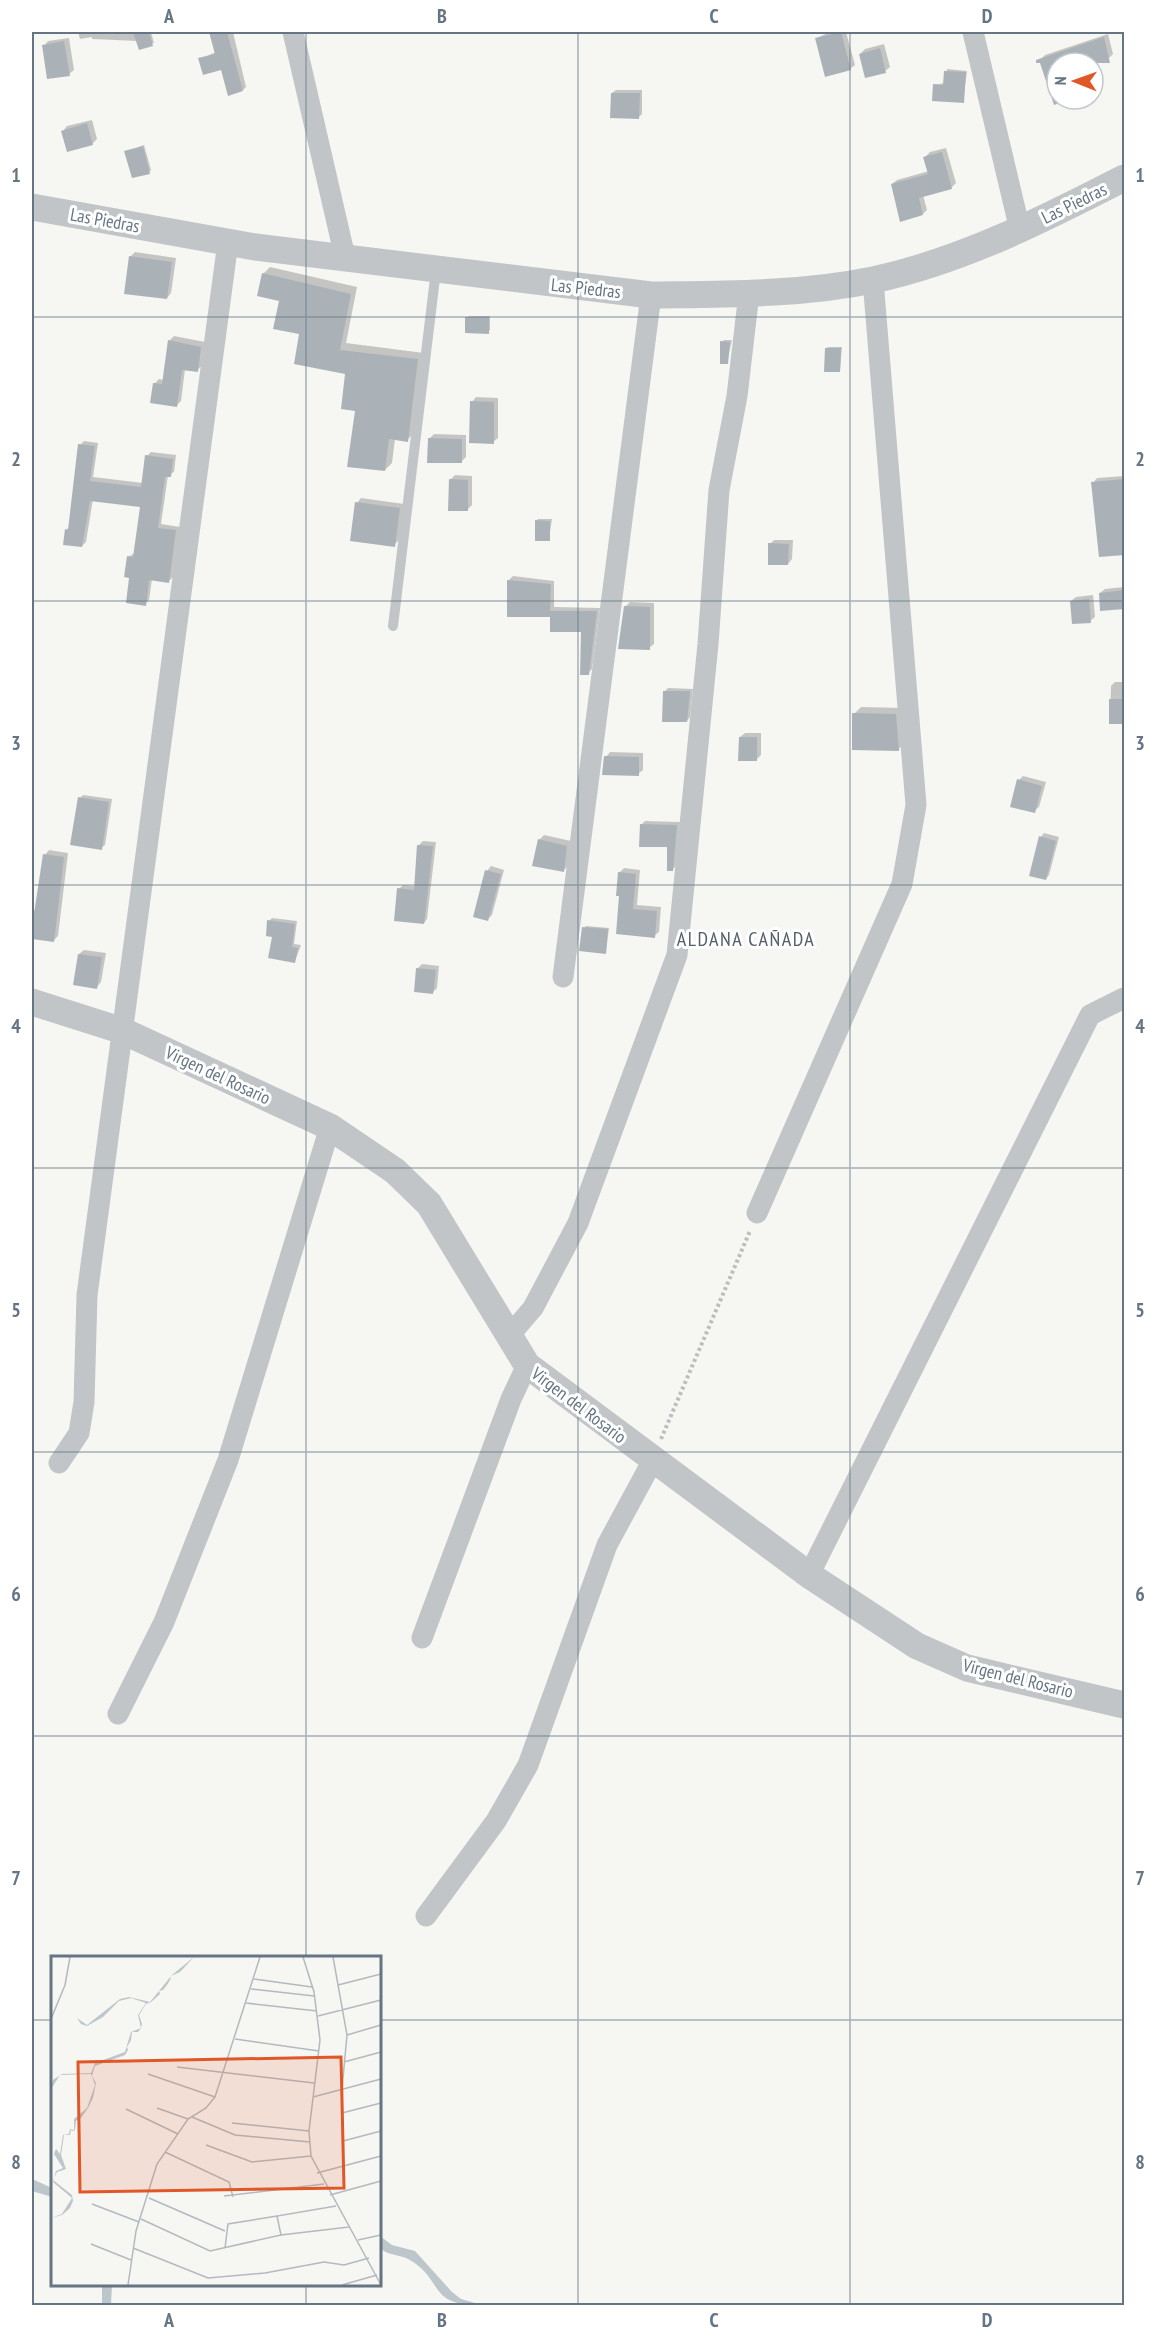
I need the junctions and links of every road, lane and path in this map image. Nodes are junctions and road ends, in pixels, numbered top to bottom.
1 (293, 32) edge
2 (973, 32) edge
3 (1125, 178) edge
4 (32, 207) edge
5 (1020, 230) junction
6 (228, 242) junction
7 (345, 257) junction
8 (436, 270) junction
9 (873, 280) junction
10 (749, 293) junction
11 (651, 295) junction
12 (393, 627) dead end
13 (562, 977) dead end
14 (1125, 998) edge
15 (32, 1002) edge
16 (123, 1030) junction
17 (330, 1127) junction
18 (757, 1213) joint
19 (508, 1337) junction
20 (527, 1365) junction
21 (653, 1460) junction
22 (59, 1463) dead end
23 (809, 1575) junction
24 (422, 1638) dead end
25 (1125, 1705) edge
26 (118, 1714) dead end
27 (426, 1916) dead end

1 - 7 street
2 - 5 street
3 - 5 street, Las Piedras
4 - 6 street, Las Piedras
5 - 9 street, Las Piedras
6 - 7 street, Las Piedras
6 - 16 street
7 - 8 street, Las Piedras
8 - 11 street, Las Piedras
8 - 12 lane
9 - 10 street, Las Piedras
9 - 18 street
10 - 11 street, Las Piedras
10 - 19 street
11 - 13 street
14 - 23 street
15 - 16 street, Virgen del Rosario
16 - 17 street, Virgen del Rosario
16 - 22 street
17 - 19 street, Virgen del Rosario
17 - 26 street
18 - 21 path
19 - 20 street, Virgen del Rosario
20 - 21 street, Virgen del Rosario
20 - 24 street
21 - 23 street, Virgen del Rosario
21 - 27 street
23 - 25 street, Virgen del Rosario

